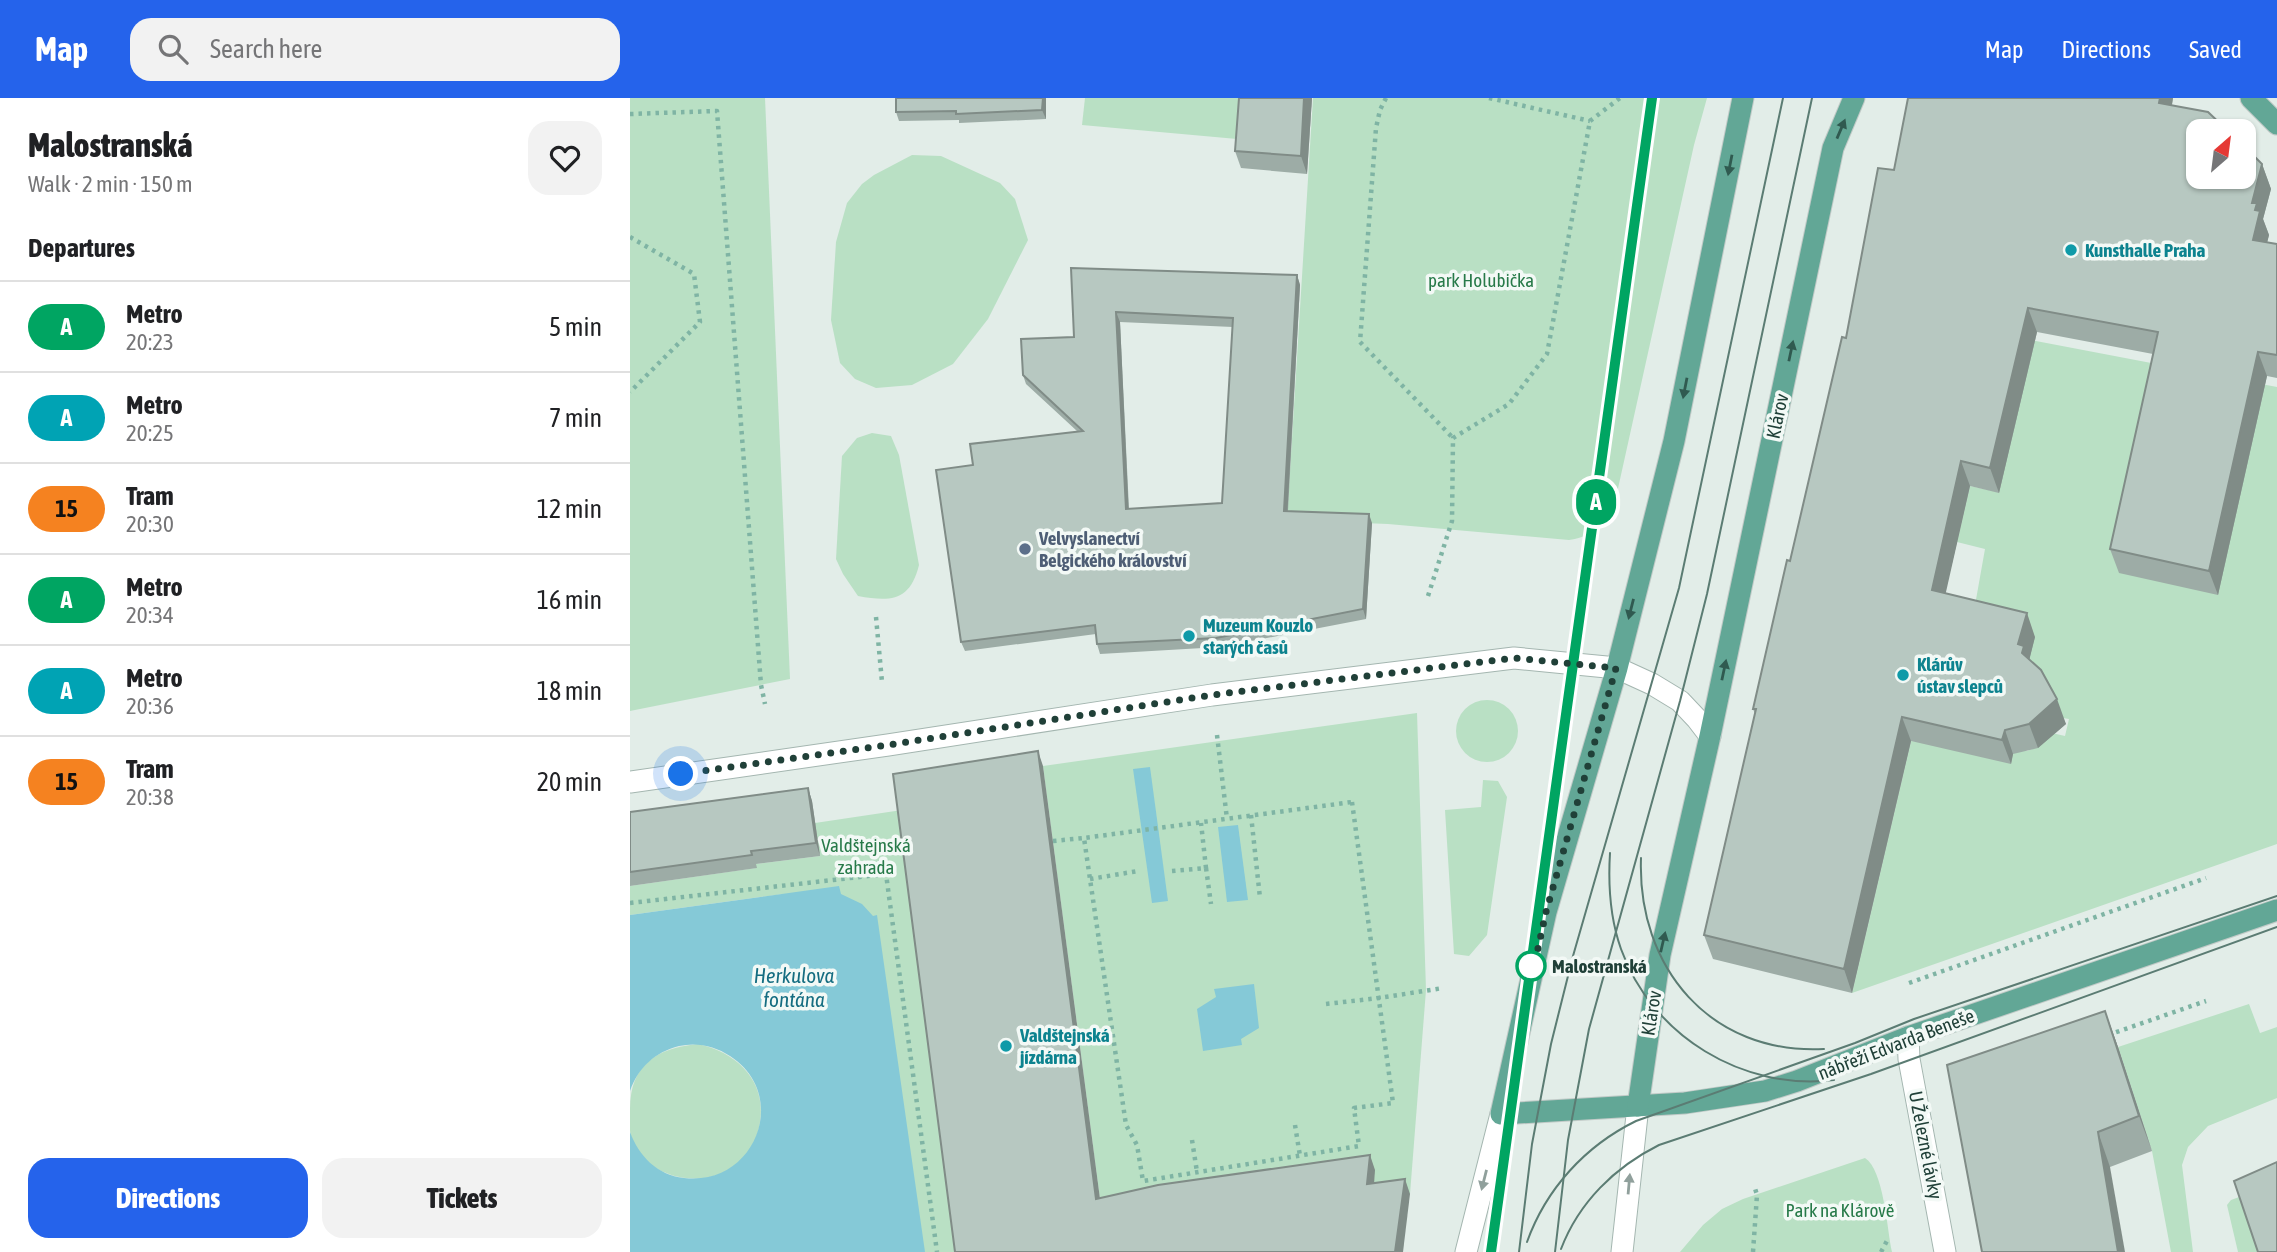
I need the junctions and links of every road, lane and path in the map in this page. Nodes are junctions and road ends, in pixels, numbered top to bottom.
1 (1386, 98) edge
2 (1489, 98) edge
3 (1620, 98) edge
4 (1743, 98) edge
5 (1854, 98) edge
6 (2251, 98) edge
7 (630, 114) edge
8 (1590, 121) junction
9 (2277, 124) edge
10 (630, 237) edge
11 (630, 392) edge
12 (1453, 438) junction
13 (1428, 596) dead end
14 (876, 617) dead end
15 (1616, 668) junction
16 (882, 682) dead end
17 (765, 704) dead end
18 (1217, 734) dead end
19 (1710, 736) junction
20 (630, 782) edge
21 (1251, 815) junction
22 (1227, 819) junction
23 (1200, 822) junction
24 (1084, 838) junction
25 (1053, 841) edge
26 (1206, 868) junction
27 (1138, 871) dead end
28 (1172, 871) dead end
29 (2206, 878) dead end
30 (1090, 879) junction
31 (1260, 898) dead end
32 (630, 903) edge
33 (1211, 904) dead end
34 (2277, 910) edge
35 (1909, 983) dead end
36 (1443, 988) dead end
37 (1379, 998) junction
38 (2206, 1001) dead end
39 (1326, 1004) dead end
40 (1908, 1037) junction
41 (2101, 1037) edge
42 (1638, 1106) junction
43 (1501, 1114) junction
44 (1296, 1125) dead end
45 (1192, 1140) dead end
46 (1300, 1156) junction
47 (1197, 1172) junction
48 (1160, 1179) junction
49 (1754, 1185) dead end
50 (1162, 1190) edge
51 (1889, 1237) dead end
52 (937, 1252) edge
53 (1466, 1252) edge
54 (1622, 1252) edge
55 (1753, 1252) edge
56 (1881, 1252) edge
57 (1945, 1252) edge

1 - 12 path
2 - 8 path
3 - 8 path
4 -> 15 main road
19 -> 5 main road, Klárov
6 - 9 main road
7 - 17 path
8 - 12 path
10 - 11 path
12 - 13 path
14 - 16 path
15 - 19 street
15 - 20 street
15 - 43 main road
18 - 22 path
42 -> 19 main road, Klárov
21 - 22 path
21 - 31 path
21 - 37 path
22 - 23 path
23 - 24 path
23 - 26 path
24 - 25 path
24 - 30 path
26 - 28 path
26 - 33 path
27 - 30 path
29 - 35 path
30 - 48 path
32 - 52 path
34 - 40 main road, nábřeží Edvarda Beneše
36 - 37 path
37 - 39 path
37 - 46 path
38 - 41 path
40 - 42 main road, nábřeží Edvarda Beneše
40 - 57 street, U Železné lávky
42 - 43 main road, nábřeží Edvarda Beneše
54 -> 42 street, Klárov
43 -> 53 street
44 - 46 path
45 - 47 path
46 - 47 path
47 - 48 path
48 - 50 path
49 - 55 path
51 - 56 path

